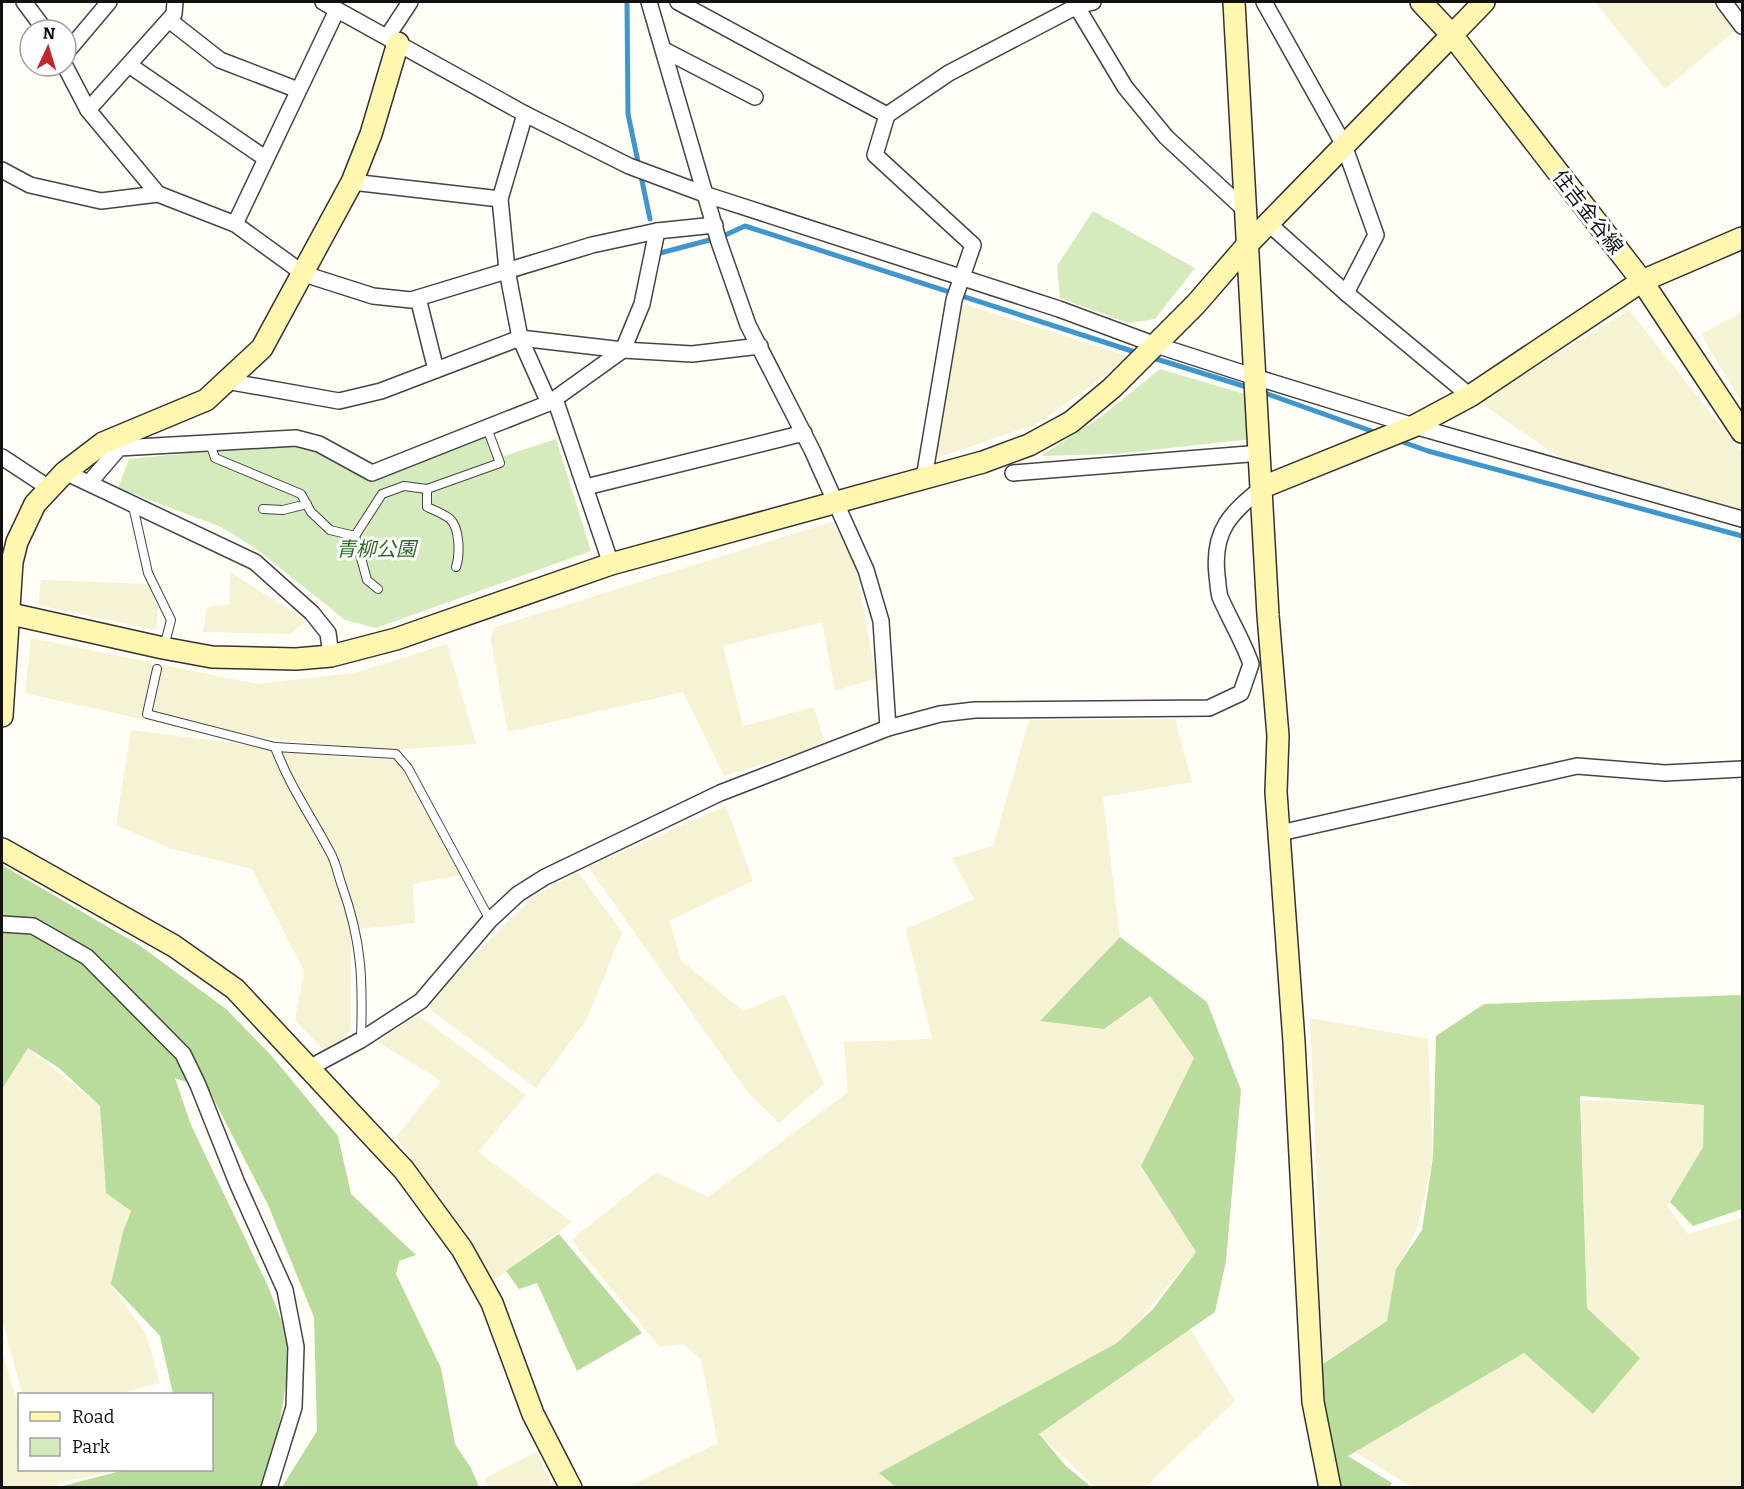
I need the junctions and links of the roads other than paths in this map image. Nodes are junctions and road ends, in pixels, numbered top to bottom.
1 (24, 2) edge
2 (109, 2) edge
3 (175, 2) edge
4 (323, 2) edge
5 (410, 2) edge
6 (649, 2) edge
7 (678, 2) edge
8 (1093, 2) edge
9 (1234, 2) edge
10 (1264, 2) edge
11 (1421, 2) edge
12 (1484, 2) edge
13 (1724, 2) edge
14 (1075, 4) edge
15 (337, 10) junction
16 (36, 18) edge
17 (169, 20) junction
18 (1743, 26) edge
19 (1452, 35) junction
20 (78, 39) edge
21 (392, 40) junction
22 (664, 50) junction
23 (129, 65) junction
24 (71, 78) edge
25 (298, 90) junction
26 (755, 97) dead end
27 (88, 110) junction
28 (525, 114) junction
29 (887, 115) junction
30 (1344, 145) junction
31 (265, 158) junction
32 (2, 170) edge
33 (352, 182) junction
34 (158, 194) junction
35 (706, 195) junction
36 (500, 199) junction
37 (1245, 210) junction
38 (1268, 223) junction
39 (235, 224) junction
40 (715, 225) junction
41 (657, 231) junction
42 (1743, 238) edge
43 (1248, 244) junction
44 (507, 270) junction
45 (304, 274) junction
46 (962, 279) junction
47 (1642, 281) junction
48 (1346, 293) junction
49 (418, 298) junction
50 (520, 338) junction
51 (760, 346) junction
52 (623, 350) junction
53 (1148, 352) junction
54 (436, 370) junction
55 (226, 381) junction
56 (1256, 386) junction
57 (1470, 396) junction
58 (552, 401) junction
59 (487, 428) junction
60 (1409, 428) junction
61 (1743, 432) edge
62 (804, 433) junction
63 (210, 443) junction
64 (1261, 453) junction
65 (2, 457) edge
66 (65, 472) junction
67 (1013, 473) dead end
68 (924, 478) junction
69 (89, 483) junction
70 (586, 487) junction
71 (1263, 487) junction
72 (50, 488) junction
73 (428, 489) junction
74 (836, 502) junction
75 (307, 504) junction
76 (133, 506) junction
77 (263, 508) dead end
78 (1743, 519) edge
79 (356, 536) junction
80 (611, 564) junction
81 (456, 567) dead end
82 (378, 589) dead end
83 (4, 612) edge
84 (163, 648) junction
85 (331, 656) junction
86 (157, 669) dead end
87 (2, 709) edge
88 (888, 728) junction
89 (275, 747) junction
90 (1743, 769) edge
91 (1280, 833) junction
92 (2, 849) edge
93 (490, 920) junction
94 (2, 924) edge
95 (361, 1040) junction
96 (309, 1068) junction
97 (269, 1488) edge
98 (571, 1488) edge
99 (1330, 1488) edge

1 - 16 street
2 - 20 street
3 - 17 street
4 - 15 street
5 - 21 street
6 - 22 street
7 - 29 street
8 - 14 street
9 - 37 street
10 - 30 street
11 - 19 street, 住吉金谷線
12 - 19 street
13 - 18 street
14 - 29 street
14 - 37 street
15 - 21 street
15 - 25 street
17 - 23 street
17 - 25 street
19 - 30 street
19 - 47 street, 住吉金谷線
21 - 28 street
21 - 33 street
22 - 26 street
22 - 35 street
23 - 27 street
23 - 31 street
24 - 27 street
25 - 31 street
27 - 34 street
28 - 35 street
28 - 36 street
29 - 46 street
30 - 38 street
30 - 48 street
31 - 39 street
32 - 34 street
33 - 36 street
33 - 45 street
34 - 39 street
35 - 40 street
35 - 46 street
36 - 44 street
37 - 43 street
38 - 43 street
38 - 48 street
39 - 45 street
40 - 41 street
40 - 51 street
41 - 44 street
41 - 52 street
42 - 47 street
43 - 53 street
43 - 56 street
44 - 49 street
44 - 50 street
45 - 49 street
45 - 55 street
46 - 53 street
46 - 68 street
47 - 57 street
47 - 61 street, 住吉金谷線
48 - 57 street
49 - 54 street
50 - 52 street
50 - 54 street
50 - 58 street
51 - 52 street
51 - 62 street
52 - 58 street
53 - 56 street
53 - 68 street
54 - 55 street
55 - 66 street
56 - 60 street
56 - 64 street
57 - 60 street
58 - 59 street
58 - 70 street
59 - 63 street
59 - 73 lane
60 - 71 street
60 - 78 street
62 - 70 street
62 - 74 street
63 - 69 street
63 - 75 lane
64 - 67 street
64 - 71 street
65 - 72 street
66 - 69 street
66 - 72 street
68 - 74 street
69 - 76 street
70 - 80 street
71 - 88 street
71 - 91 street
72 - 83 street
73 - 79 lane
73 - 81 lane
74 - 80 street
74 - 88 street
75 - 77 lane
75 - 79 lane
76 - 84 lane
76 - 85 street
79 - 82 lane
80 - 85 street
83 - 84 street
83 - 87 street
84 - 85 street
86 - 89 lane
88 - 93 street
89 - 93 lane
89 - 95 lane
90 - 91 street
91 - 99 street
92 - 96 street
93 - 95 street
94 - 97 street
95 - 96 street
96 - 98 street

